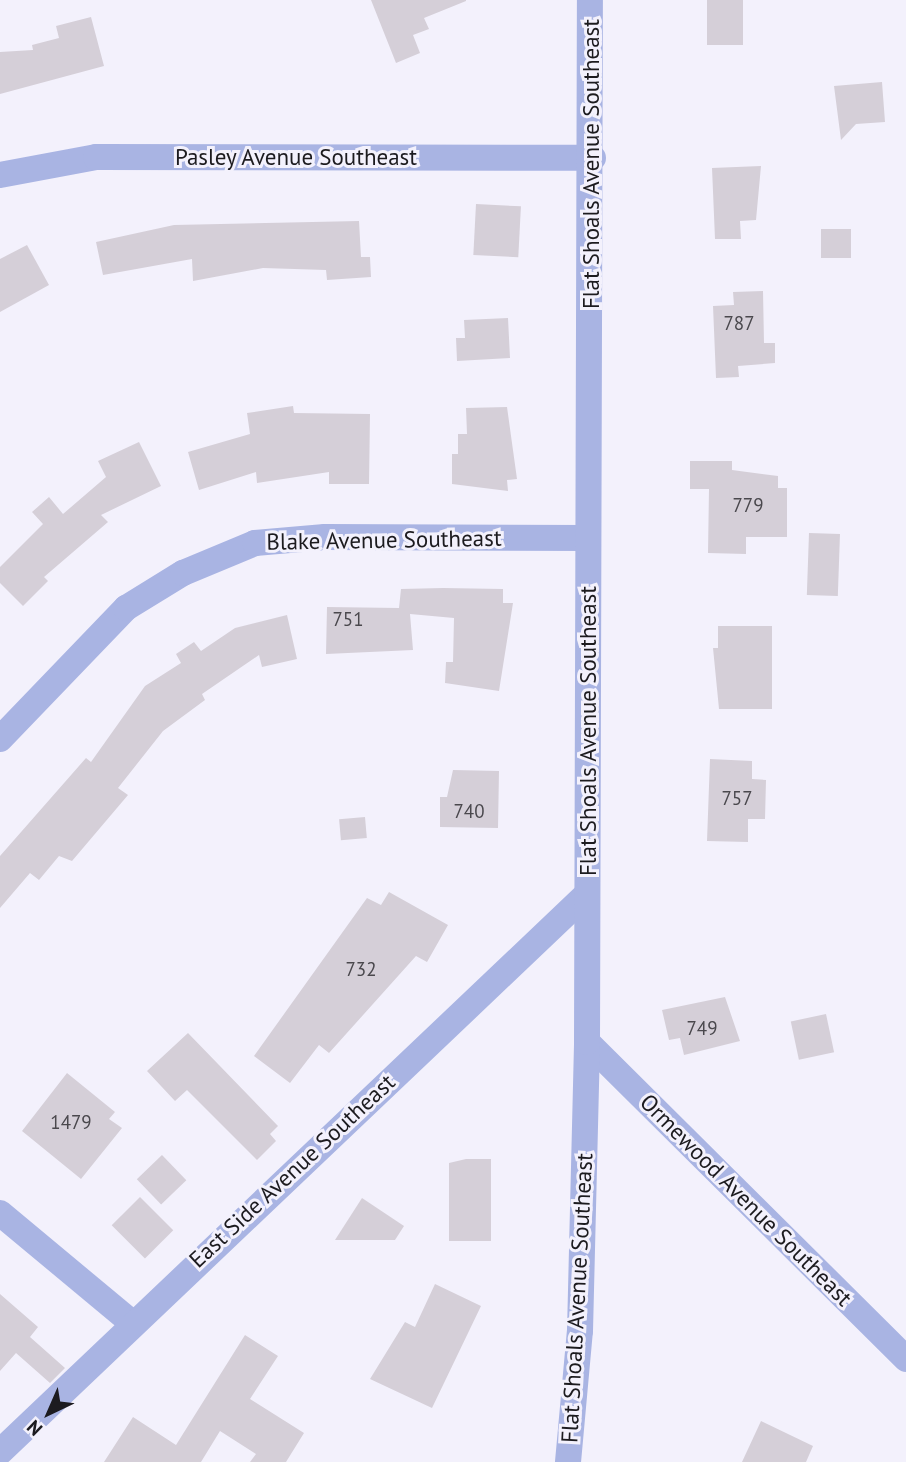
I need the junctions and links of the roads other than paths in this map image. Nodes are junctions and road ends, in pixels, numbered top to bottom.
1 (590, 0) edge
2 (593, 158) junction
3 (0, 175) edge
4 (588, 538) junction
5 (0, 739) edge
6 (587, 894) junction
7 (587, 1042) junction
8 (0, 1213) edge
9 (131, 1322) junction
10 (906, 1359) edge
11 (0, 1452) edge
12 (568, 1462) edge

1 - 2 street, Flat Shoals Avenue Southeast
2 - 3 street, Pasley Avenue Southeast
2 - 4 street, Flat Shoals Avenue Southeast
4 - 5 street, Blake Avenue Southeast
4 - 6 street, Flat Shoals Avenue Southeast
6 - 7 street, Flat Shoals Avenue Southeast
6 - 9 street, East Side Avenue Southeast
7 - 10 street, Ormewood Avenue Southeast
7 - 12 street, Flat Shoals Avenue Southeast
8 - 9 street
9 - 11 street, East Side Avenue Southeast

